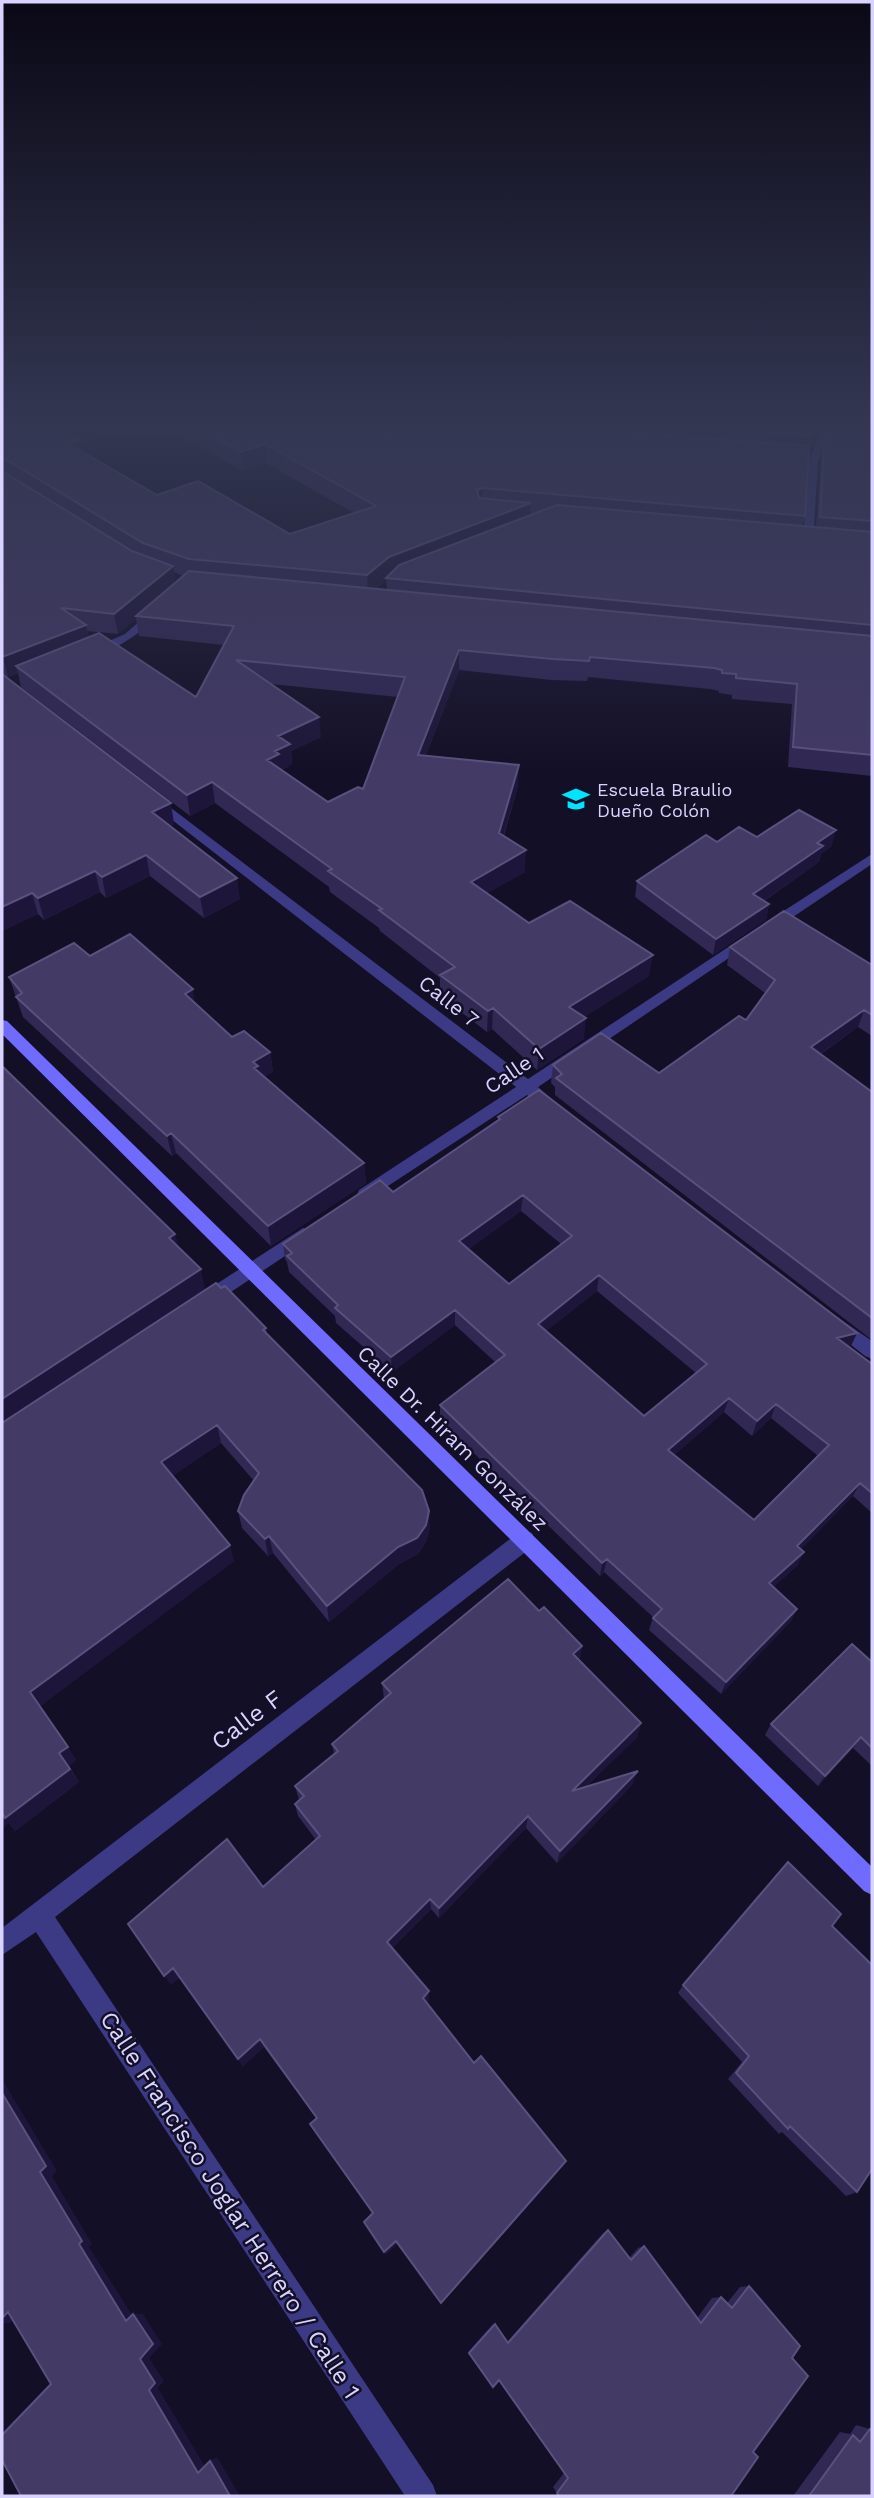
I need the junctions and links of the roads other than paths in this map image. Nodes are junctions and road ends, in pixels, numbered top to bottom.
1 (802, 542) edge
2 (808, 542) joint
3 (821, 543) edge
4 (159, 610) edge
5 (80, 655) edge
6 (139, 788) edge
7 (872, 858) edge
8 (2, 1026) edge
9 (526, 1087) junction
10 (569, 1120) edge
11 (352, 1203) edge
12 (318, 1226) edge
13 (250, 1271) junction
14 (194, 1308) edge
15 (829, 1318) edge
16 (872, 1351) edge
17 (525, 1540) junction
18 (872, 1883) edge
19 (38, 1913) junction
20 (2, 1944) edge
21 (422, 2496) edge

1 - 2 street
2 - 3 street
4 - 5 street
6 - 9 street, Calle 7
7 - 9 street, Calle 1
8 - 13 street, Calle Dr. Hiram González
9 - 10 street, Calle 7
9 - 11 street, Calle 1
12 - 13 street
13 - 14 street
13 - 17 street, Calle Dr. Hiram González
15 - 16 street
17 - 18 street, Calle Dr. Hiram González
17 - 19 street, Calle F
19 - 20 street, Calle F
19 - 21 street, Calle Francisco Joglar Herrero / Calle 1

